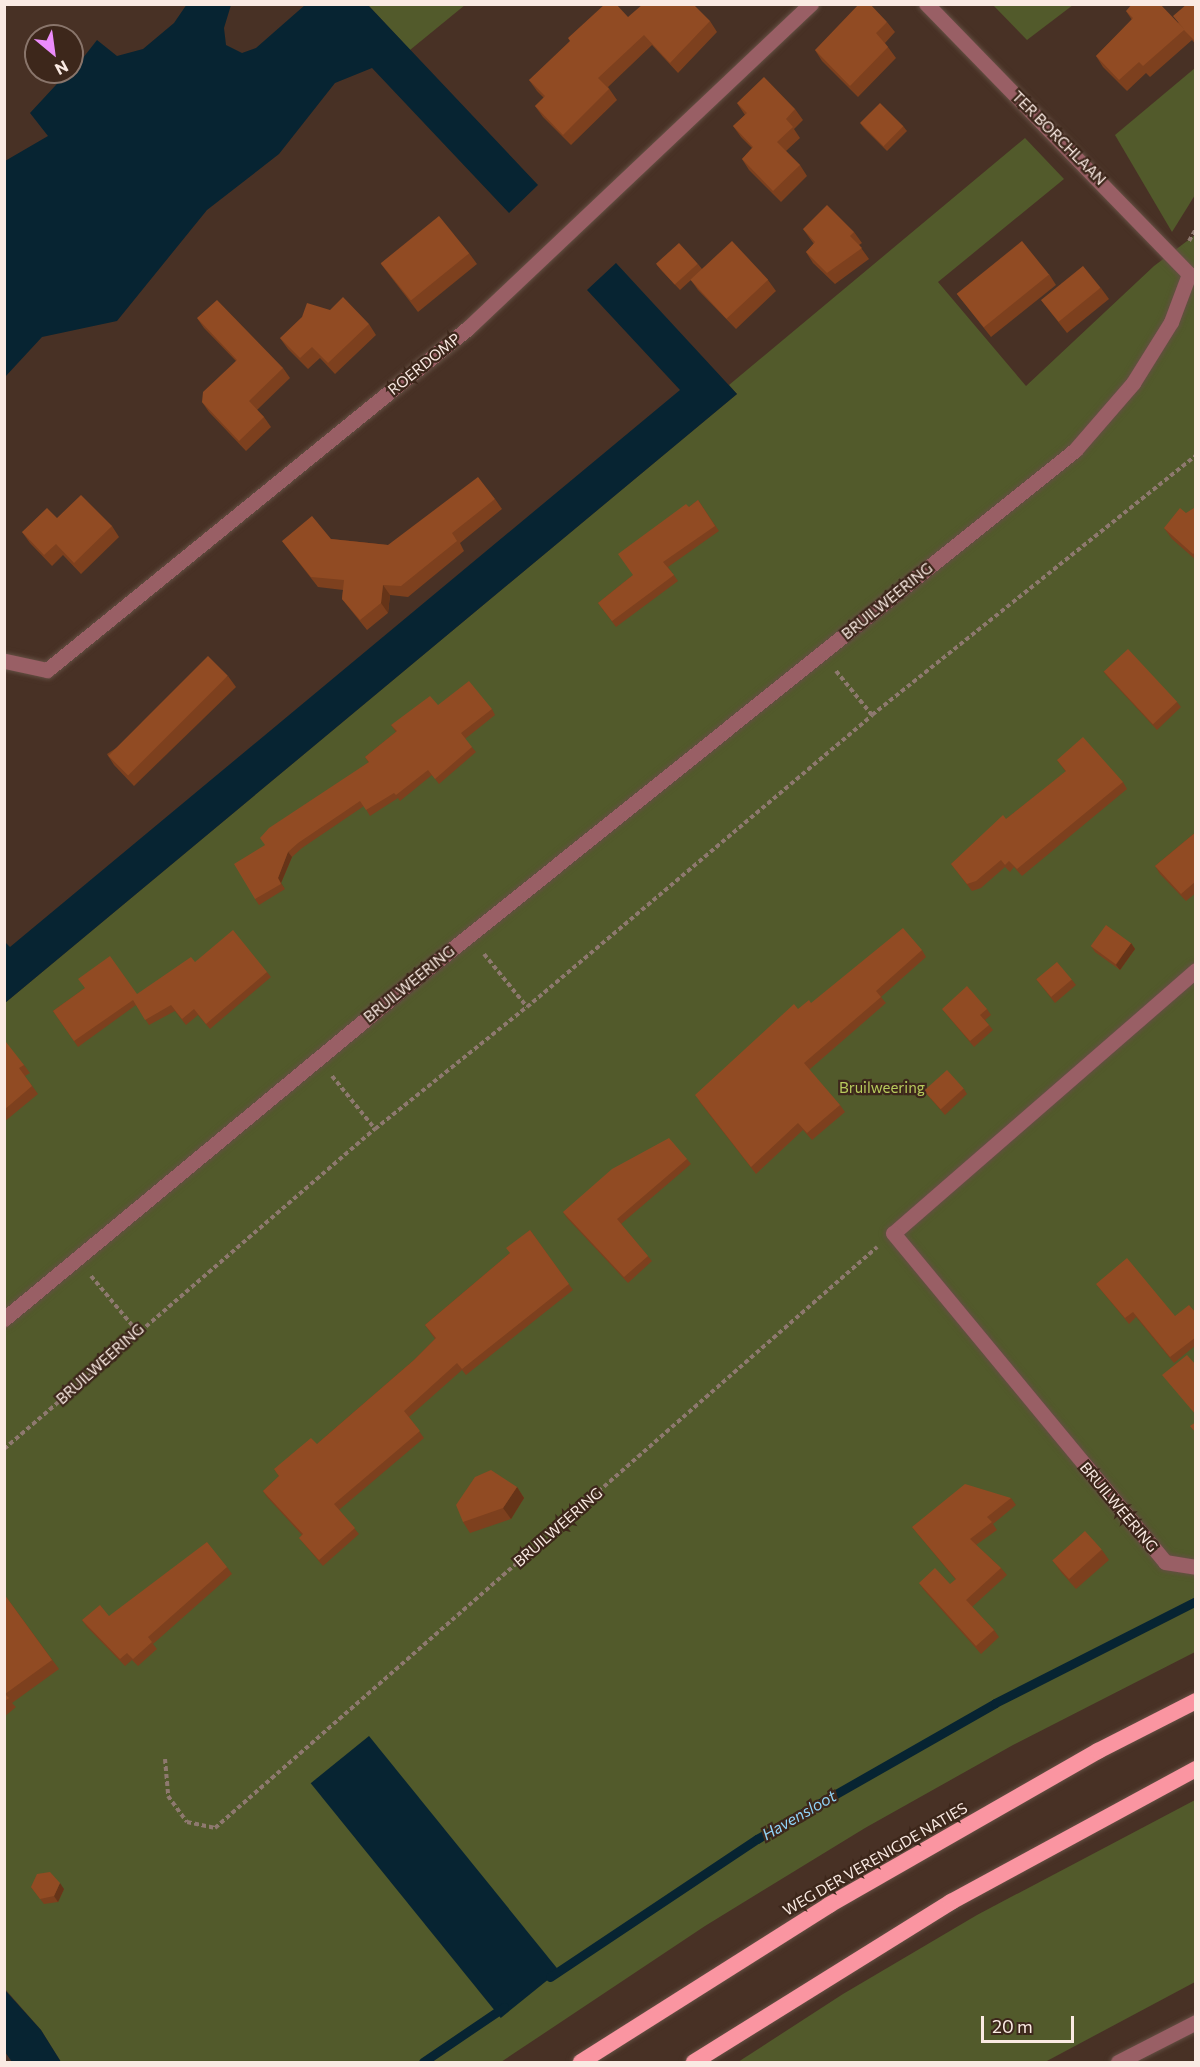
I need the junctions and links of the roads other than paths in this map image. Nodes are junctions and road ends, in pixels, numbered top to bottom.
1 (811, 4) edge
2 (926, 4) edge
3 (1189, 274) joint
4 (5, 661) edge
5 (1196, 969) edge
6 (4, 1319) edge
7 (1196, 1567) edge
8 (1196, 1701) edge
9 (1196, 1769) edge
10 (1196, 2022) edge
11 (581, 2062) edge
12 (694, 2062) edge
13 (1118, 2062) edge

1 - 4 street, ROERDOMP
2 - 3 street, TER BORCHLAAN
3 - 6 street, BRUILWEERING
5 - 7 street, BRUILWEERING
8 - 11 highway, WEG DER VERENIGDE NATIES
9 - 12 highway
10 - 13 street

